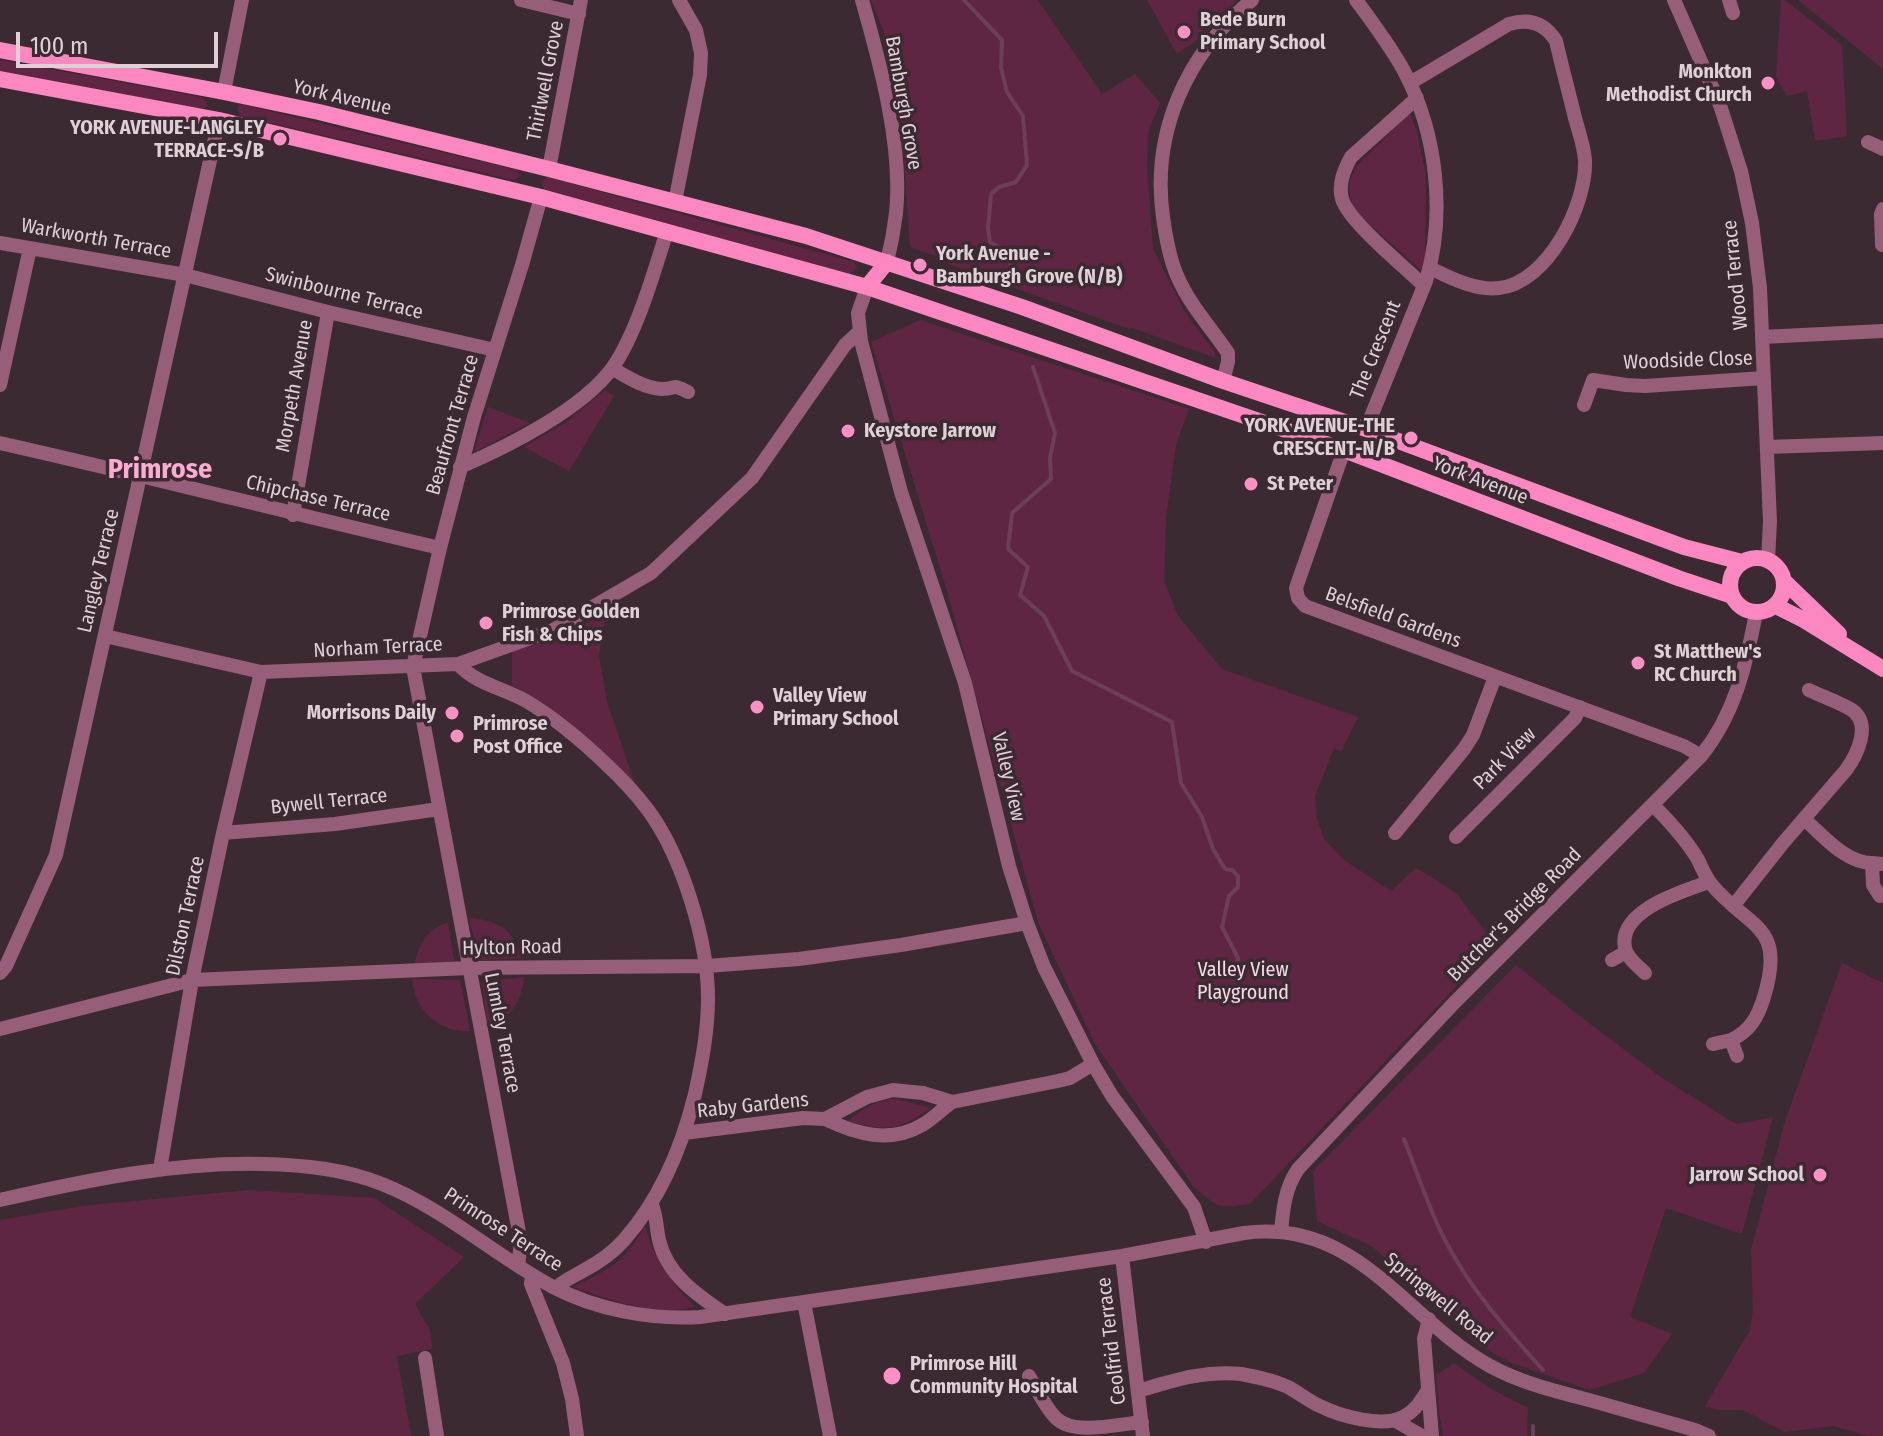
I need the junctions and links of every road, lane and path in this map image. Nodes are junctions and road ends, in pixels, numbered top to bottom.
1 (242, 0) edge
2 (521, 0) edge
3 (679, 0) edge
4 (862, 0) edge
5 (1252, 0) edge
6 (1356, 0) edge
7 (1674, 0) edge
8 (580, 7) edge
9 (0, 50) edge
10 (0, 79) edge
11 (1410, 83) junction
12 (224, 92) junction
13 (1417, 98) junction
14 (219, 120) junction
15 (1868, 142) dead end
16 (1883, 149) edge
17 (532, 165) junction
18 (549, 169) junction
19 (534, 195) junction
20 (675, 202) junction
21 (1883, 209) edge
22 (667, 231) junction
23 (0, 243) edge
24 (1882, 245) edge
25 (30, 248) junction
26 (887, 262) junction
27 (1430, 268) junction
28 (185, 275) junction
29 (1424, 286) junction
30 (867, 287) junction
31 (328, 312) junction
32 (1883, 331) edge
33 (859, 332) junction
34 (1762, 337) junction
35 (495, 350) junction
36 (612, 368) junction
37 (1764, 378) junction
38 (1223, 381) junction
39 (0, 385) edge
40 (688, 392) dead end
41 (1584, 405) dead end
42 (1214, 407) junction
43 (1366, 429) junction
44 (0, 443) edge
45 (1883, 443) edge
46 (1767, 447) junction
47 (1344, 450) junction
48 (460, 467) junction
49 (141, 475) junction
50 (293, 515) junction
51 (440, 548) junction
52 (1768, 560) junction
53 (1742, 562) junction
54 (1784, 581) junction
55 (1732, 596) junction
56 (1776, 606) junction
57 (1756, 613) junction
58 (105, 636) junction
59 (1864, 657) junction
60 (458, 664) junction
61 (413, 667) junction
62 (1883, 669) edge
63 (261, 672) junction
64 (1495, 677) junction
65 (1809, 690) dead end
66 (1580, 707) junction
67 (1701, 756) junction
68 (1653, 805) junction
69 (439, 809) junction
70 (1804, 819) junction
71 (223, 833) junction
72 (1395, 833) dead end
73 (1456, 837) dead end
74 (1878, 864) edge
75 (1709, 882) junction
76 (1880, 896) dead end
77 (1734, 905) junction
78 (1027, 923) junction
79 (1626, 952) junction
80 (1612, 960) dead end
81 (707, 966) junction
82 (469, 968) junction
83 (0, 973) edge
84 (1645, 973) dead end
85 (192, 980) junction
86 (0, 1029) edge
87 (1731, 1040) junction
88 (1713, 1044) dead end
89 (1737, 1056) dead end
90 (1093, 1064) junction
91 (952, 1102) junction
92 (825, 1119) junction
93 (684, 1133) junction
94 (160, 1169) junction
95 (0, 1200) edge
96 (651, 1203) junction
97 (1281, 1232) junction
98 (1206, 1242) junction
99 (1126, 1256) junction
100 (518, 1266) junction
101 (532, 1275) junction
102 (556, 1288) junction
103 (804, 1302) junction
104 (725, 1314) junction
105 (1429, 1319) junction
106 (425, 1358) dead end
107 (1029, 1376) dead end
108 (1428, 1390) junction
109 (1138, 1391) junction
110 (1394, 1420) junction
111 (1142, 1429) edge
112 (437, 1436) edge
113 (577, 1436) edge
114 (830, 1436) edge
115 (1422, 1436) edge
116 (1432, 1436) edge
117 (1709, 1436) edge

1 - 12 street
2 - 8 street
3 - 20 street
4 - 26 street, Bamburgh Grove
5 - 38 street
6 - 11 street, The Crescent
7 - 34 street, Wood Terrace
8 - 18 street, Thirlwell Grove
9 - 12 main road, York Avenue
10 - 14 main road, York Avenue
11 - 13 street, The Crescent
11 - 27 street
12 - 14 main road
12 - 17 main road, York Avenue
13 - 27 street, The Crescent
13 - 29 street, The Crescent
14 - 19 main road, York Avenue
14 - 28 street, Langley Terrace
15 - 16 street
17 - 18 main road, York Avenue
17 - 19 main road
18 - 20 main road, York Avenue
19 - 22 main road, York Avenue
19 - 35 street, Beaufront Terrace
20 - 26 main road, York Avenue
21 - 24 street
22 - 30 main road, York Avenue
22 - 36 street
23 - 25 street, Warkworth Terrace
25 - 28 street, Warkworth Terrace
25 - 39 street
26 - 30 main road
26 - 38 main road, York Avenue
27 - 29 street, The Crescent
28 - 31 street, Swinbourne Terrace
28 - 49 street, Langley Terrace
29 - 43 street, The Crescent
30 - 33 street, Valley View
30 - 42 main road, York Avenue
31 - 35 street, Swinbourne Terrace
31 - 50 street, Morpeth Avenue
32 - 34 street
33 - 60 street, Norham Terrace
33 - 78 street, Valley View
34 - 37 street, Wood Terrace
35 - 48 street, Beaufront Terrace
36 - 40 street
36 - 48 street
37 - 41 street, Woodside Close
37 - 46 street, Wood Terrace
38 - 42 main road
38 - 43 main road, York Avenue
42 - 47 main road, York Avenue
43 - 47 main road
43 - 53 main road, York Avenue
44 - 49 street, Chipchase Terrace
45 - 46 street
46 - 52 street, Wood Terrace
47 - 55 main road, York Avenue
47 - 64 street, Belsfield Gardens
48 - 51 street, Beaufront Terrace
49 - 50 street, Chipchase Terrace
49 - 58 street, Langley Terrace
50 - 51 street, Chipchase Terrace
51 - 61 street, Beaufront Terrace
52 - 53 main road
52 - 54 main road
53 - 55 main road
54 - 56 main road
54 - 59 main road
55 - 57 main road
56 - 57 main road
56 - 59 main road
57 - 67 street, Butcher's Bridge Road
58 - 63 street, Norham Terrace
58 - 83 street, Langley Terrace
59 - 62 main road
60 - 61 street, Norham Terrace
60 - 81 street
61 - 63 street, Norham Terrace
61 - 69 street, Lumley Terrace
63 - 71 street, Dilston Terrace
64 - 66 street, Belsfield Gardens
64 - 72 street
65 - 70 street
66 - 67 street, Belsfield Gardens
66 - 73 street, Park View
67 - 68 street, Butcher's Bridge Road
68 - 75 street
68 - 97 street, Butcher's Bridge Road
69 - 71 street, Bywell Terrace
69 - 82 street, Lumley Terrace
70 - 74 street
70 - 77 street
71 - 85 street, Dilston Terrace
74 - 76 street
75 - 77 street
75 - 79 street
77 - 87 street
78 - 81 street, Hylton Road
78 - 90 street, Valley View
79 - 80 street
79 - 84 street
81 - 82 street, Hylton Road
81 - 93 street
82 - 85 street, Hylton Road
82 - 100 street, Lumley Terrace
85 - 86 street, Hylton Road
85 - 94 street, Dilston Terrace
87 - 88 street
87 - 89 street
90 - 91 street, Raby Gardens
90 - 98 street, Valley View
91 - 92 street, Raby Gardens
91 - 92 street, Raby Gardens
92 - 93 street, Raby Gardens
93 - 96 street
94 - 95 street, Primrose Terrace
94 - 100 street, Primrose Terrace
96 - 102 street
96 - 104 street
97 - 98 street, Springwell Road
97 - 105 street, Springwell Road
98 - 99 street, Primrose Terrace
99 - 103 street, Primrose Terrace
99 - 109 street, Ceolfrid Terrace
100 - 101 street, Primrose Terrace
101 - 102 street, Primrose Terrace
101 - 113 street
102 - 104 street, Primrose Terrace
103 - 104 street, Primrose Terrace
103 - 114 street
105 - 108 street
105 - 117 street, Springwell Road
106 - 112 street
107 - 111 street
108 - 110 street
108 - 116 street
109 - 110 street
109 - 111 street, Ceolfrid Terrace
110 - 115 street

